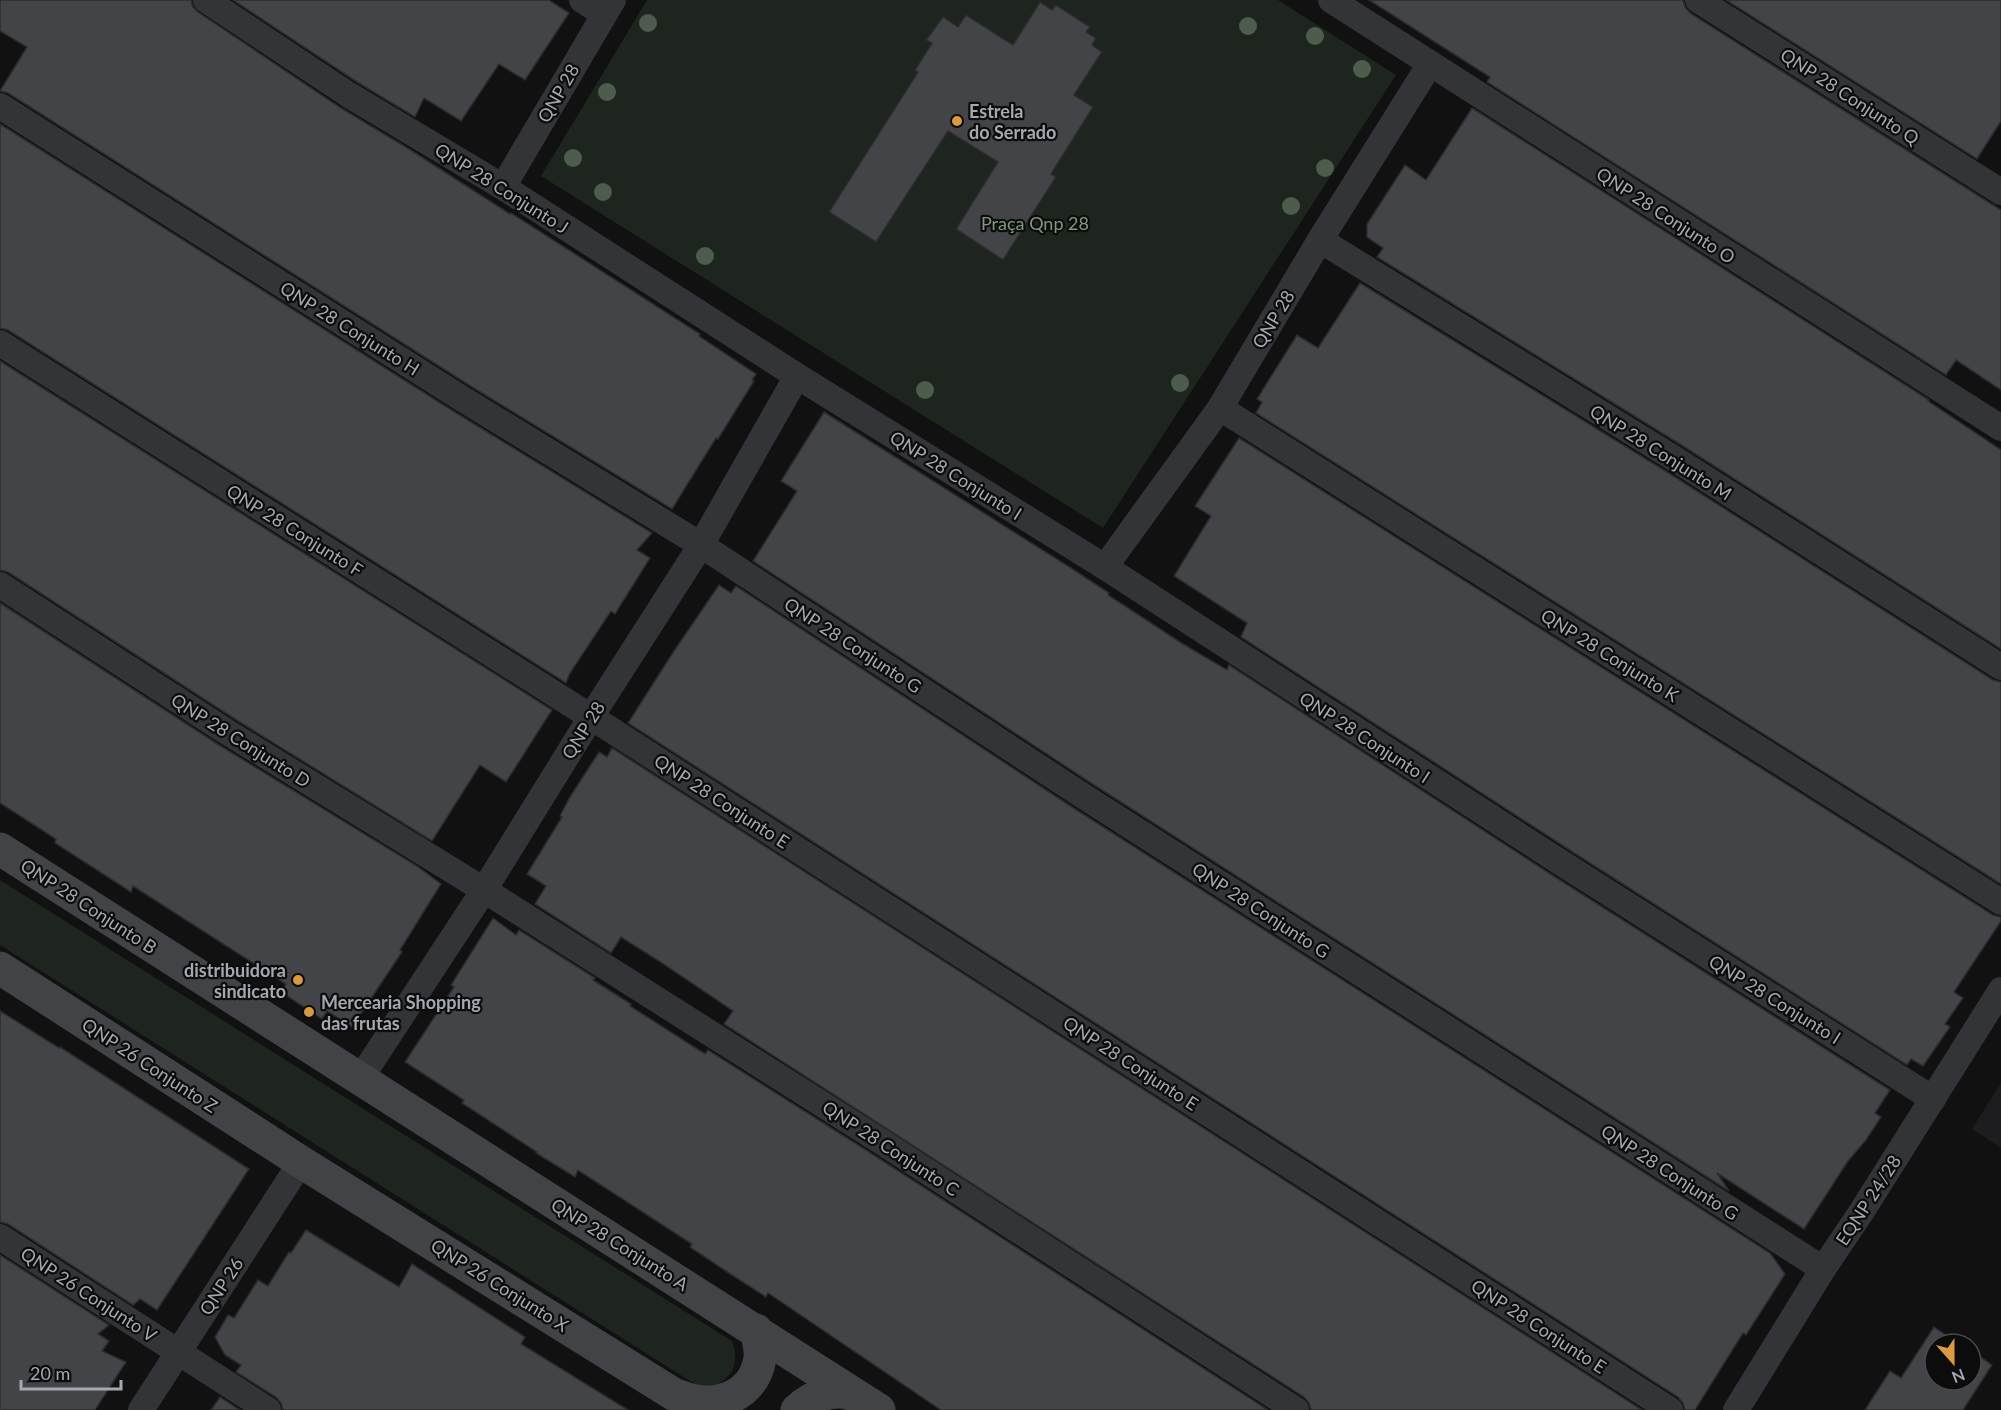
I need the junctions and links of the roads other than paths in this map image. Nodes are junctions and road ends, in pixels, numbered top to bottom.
1 (206, 0) edge
2 (582, 0) edge
3 (1331, 0) edge
4 (1698, 0) edge
5 (608, 7) edge
6 (1430, 64) junction
7 (0, 106) edge
8 (503, 187) junction
9 (2001, 192) edge
10 (1320, 240) junction
11 (0, 343) edge
12 (797, 376) junction
13 (1220, 408) junction
14 (2001, 428) edge
15 (701, 545) junction
16 (1105, 567) junction
17 (0, 585) edge
18 (2001, 667) edge
19 (591, 717) junction
20 (0, 849) edge
21 (484, 890) junction
22 (2001, 902) edge
23 (0, 968) edge
24 (2001, 990) edge
25 (360, 1079) junction
26 (1933, 1099) junction
27 (301, 1162) junction
28 (0, 1237) edge
29 (1822, 1269) junction
30 (756, 1330) junction
31 (177, 1352) junction
32 (688, 1403) edge
33 (873, 1406) edge
34 (141, 1410) edge
35 (268, 1410) edge
36 (797, 1410) edge
37 (1296, 1410) edge
38 (1670, 1410) edge
39 (1736, 1410) edge

1 - 8 street, QNP 28 Conjunto J
2 - 5 street
3 - 6 street, QNP 28 Conjunto O
4 - 9 street, QNP 28 Conjunto Q
5 - 8 street, QNP 28
6 - 10 street, QNP 28
6 - 14 street, QNP 28 Conjunto O
7 - 15 street, QNP 28 Conjunto H
8 - 12 street, QNP 28 Conjunto J
10 - 13 street, QNP 28
10 - 18 street, QNP 28 Conjunto M
11 - 19 street, QNP 28 Conjunto F
12 - 15 street, QNP 28
12 - 16 street, QNP 28 Conjunto I
13 - 16 street, QNP 28
13 - 22 street, QNP 28 Conjunto K
15 - 19 street, QNP 28
15 - 29 street, QNP 28 Conjunto G
16 - 26 street, QNP 28 Conjunto I
17 - 21 street, QNP 28 Conjunto D
19 - 21 street, QNP 28
19 - 38 street, QNP 28 Conjunto E
20 - 25 street, QNP 28 Conjunto B
21 - 25 street, QNP 28
21 - 37 street, QNP 28 Conjunto C
23 - 27 street, QNP 26 Conjunto Z
24 - 26 street, EQNP 24/28
25 - 30 street, QNP 28 Conjunto A
26 - 29 street, EQNP 24/28
27 - 31 street, QNP 26
27 - 32 street, QNP 26 Conjunto X
28 - 31 street, QNP 26 Conjunto V
29 - 39 street, EQNP 24/28
30 - 32 street, QNP 26 Conjunto X
30 - 33 street, QNP 28 Conjunto A
31 - 34 street, QNP 26
31 - 35 street, QNP 26 Conjunto V
33 - 36 street

